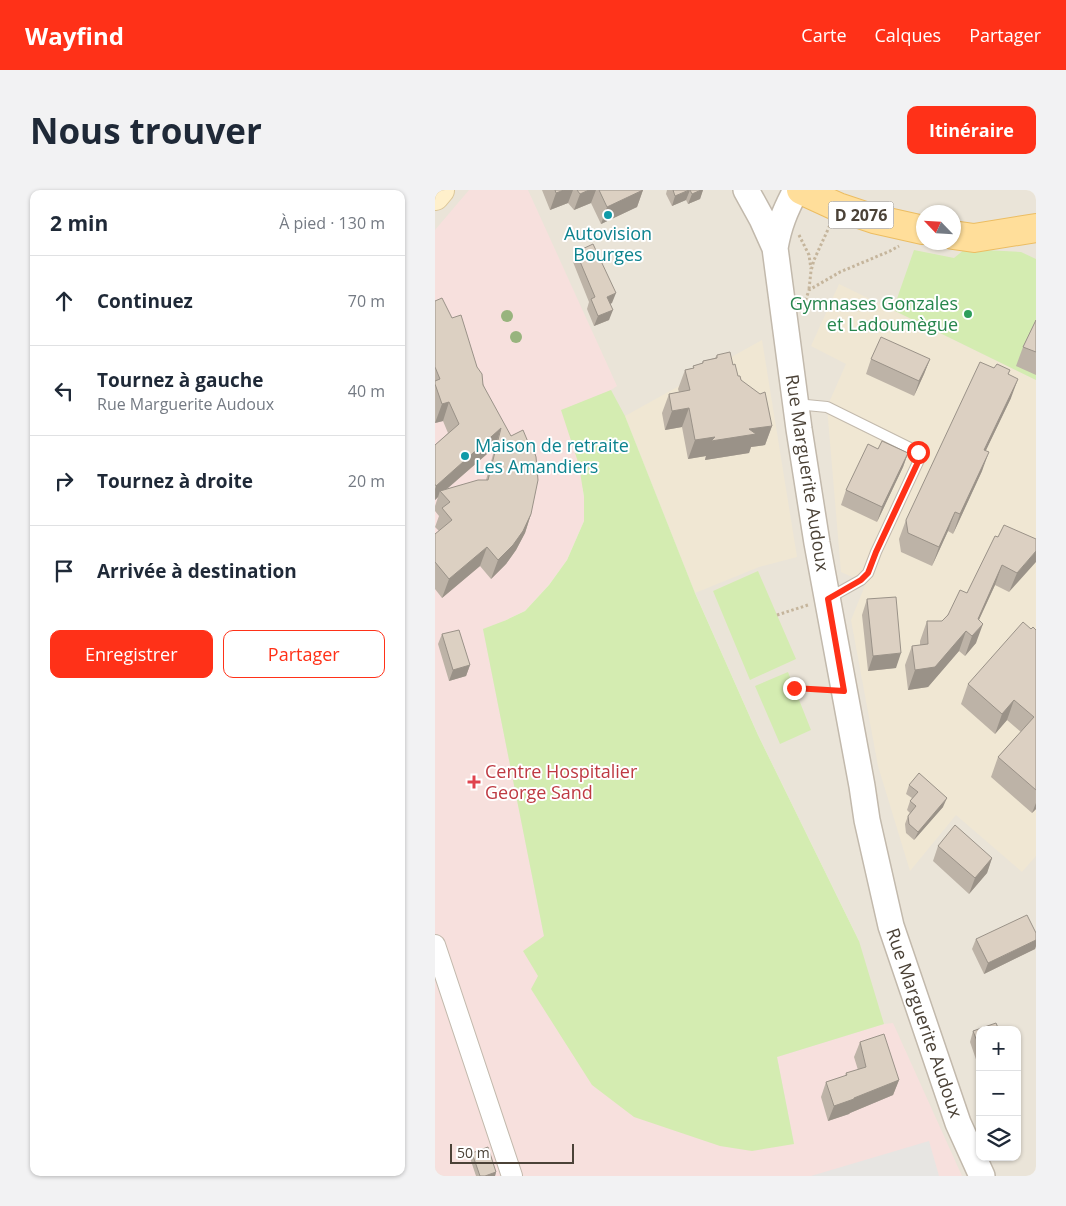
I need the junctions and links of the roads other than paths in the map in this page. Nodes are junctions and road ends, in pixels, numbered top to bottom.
1 (440, 190) edge
2 (746, 190) edge
3 (796, 190) edge
4 (801, 190) edge
5 (435, 196) edge
6 (916, 228) edge
7 (1036, 228) edge
8 (961, 236) edge
9 (775, 248) junction
10 (796, 404) junction
11 (828, 599) junction
12 (435, 945) edge
13 (512, 1176) edge
14 (982, 1176) edge

1 - 5 main road
2 - 9 street, Rue Marguerite Audoux
3 - 9 street, Rue Marguerite Audoux
4 - 6 main road, D 2076
7 - 8 main road
9 - 10 street, Rue Marguerite Audoux
10 - 11 street, Rue Marguerite Audoux
10 - 11 lane
11 - 14 street, Rue Marguerite Audoux
12 - 13 street

